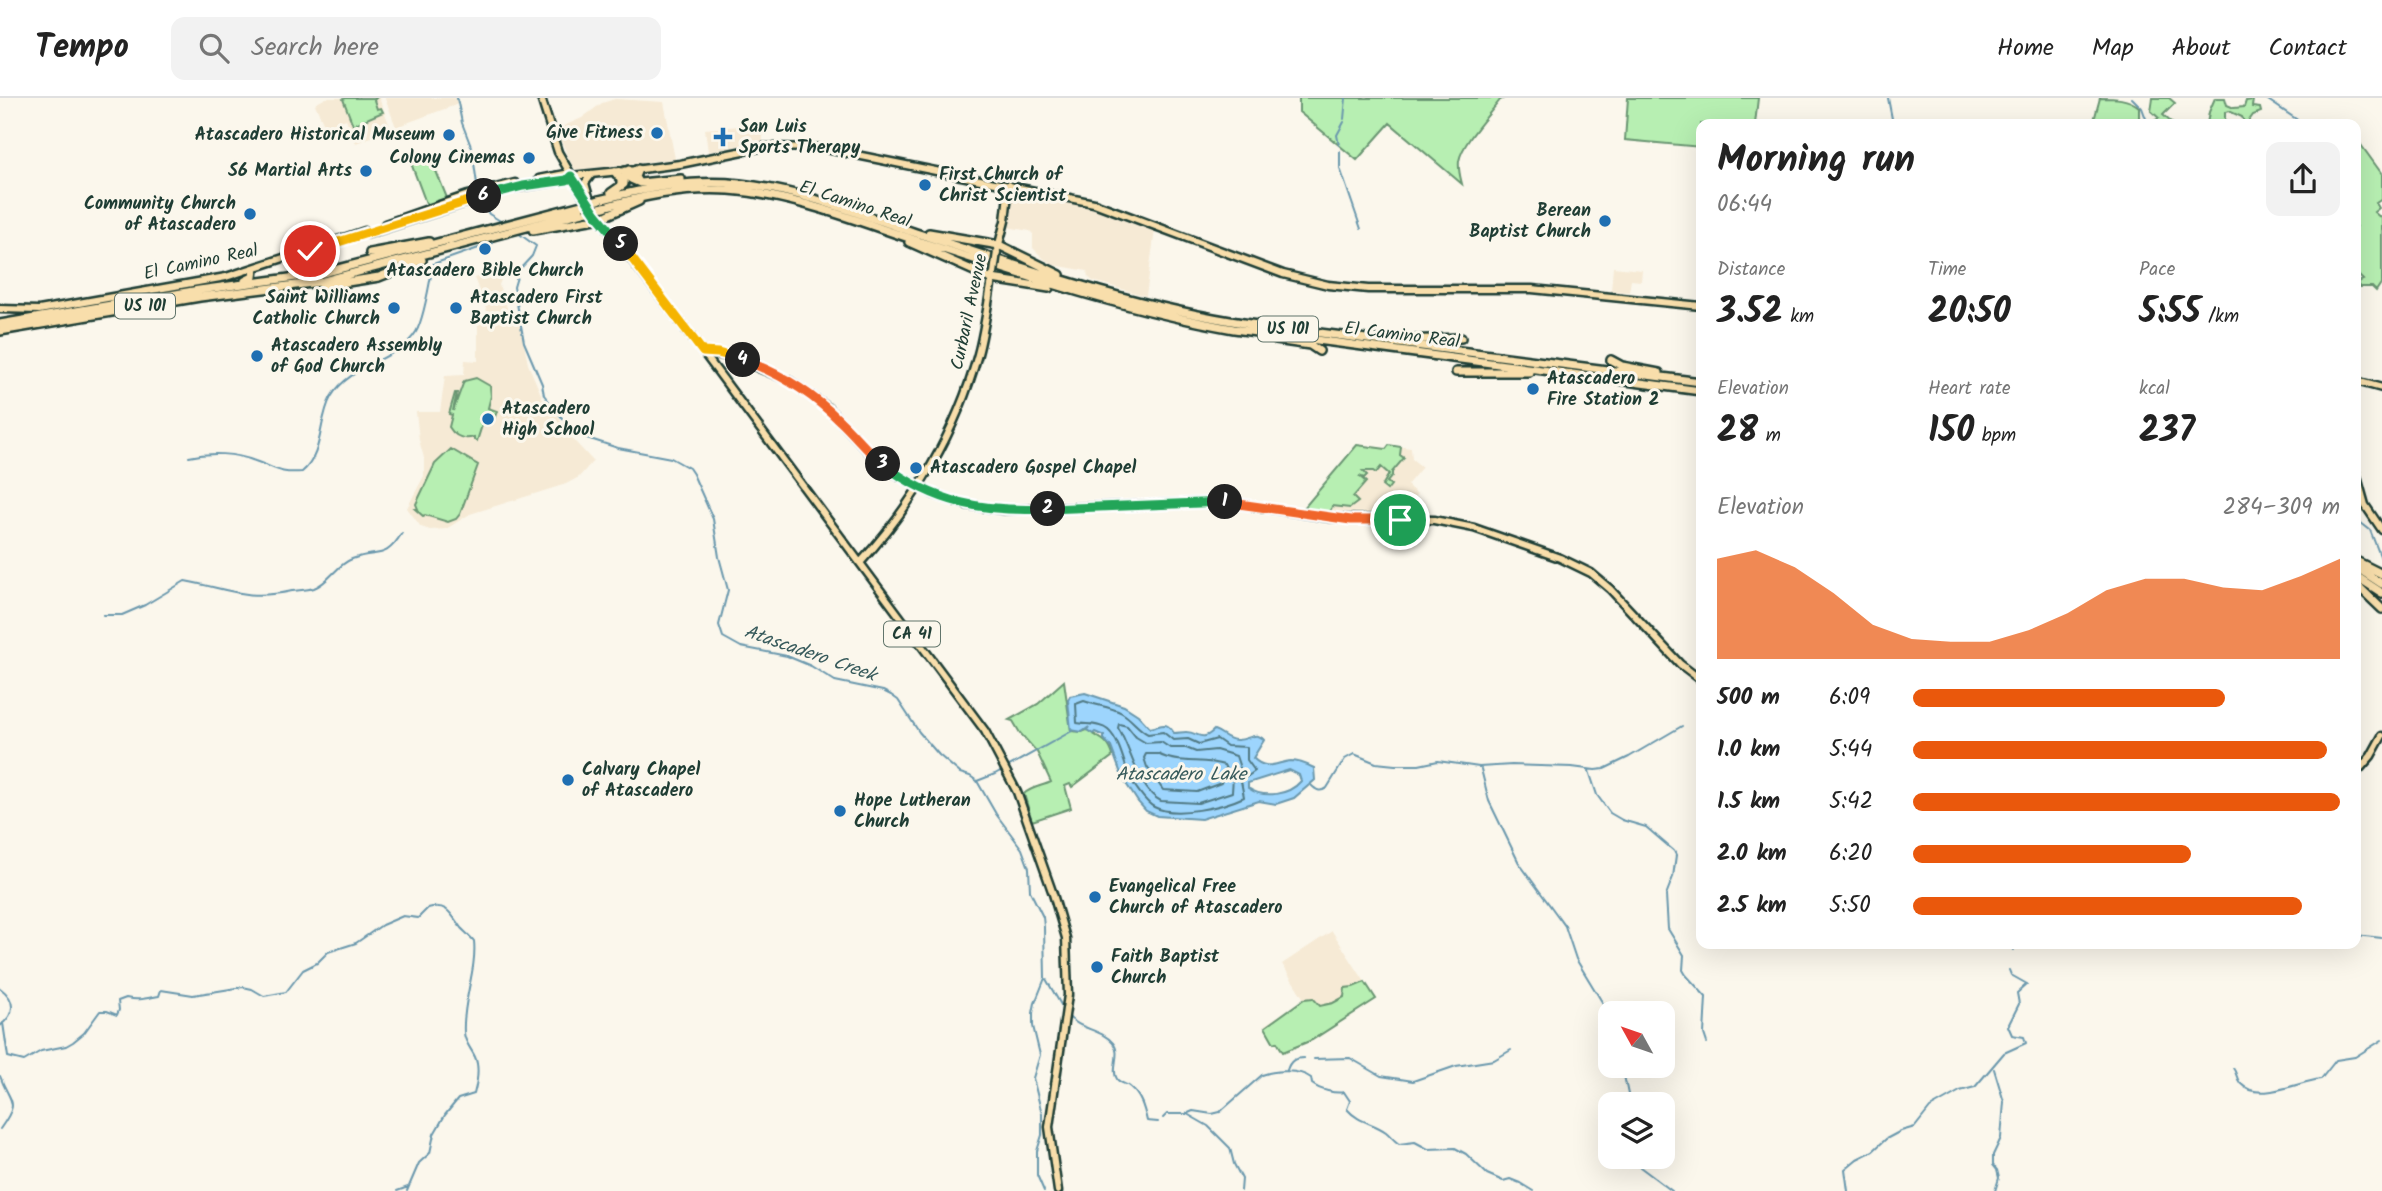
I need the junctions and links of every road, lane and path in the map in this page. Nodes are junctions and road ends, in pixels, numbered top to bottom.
1 (541, 98) edge
2 (638, 169) junction
3 (627, 170) junction
4 (615, 172) junction
5 (593, 174) junction
6 (570, 176) junction
7 (710, 182) junction
8 (638, 183) junction
9 (1009, 185) junction
10 (621, 188) junction
11 (480, 193) junction
12 (583, 193) junction
13 (666, 193) junction
14 (593, 203) junction
15 (601, 218) junction
16 (886, 223) junction
17 (866, 224) junction
18 (512, 230) junction
19 (363, 233) junction
20 (468, 236) junction
21 (447, 249) junction
22 (998, 249) junction
23 (370, 253) dead end
24 (382, 263) junction
25 (368, 267) junction
26 (254, 270) junction
27 (993, 276) junction
28 (226, 286) junction
29 (290, 287) junction
30 (1069, 290) junction
31 (1103, 292) junction
32 (1696, 304) edge
33 (0, 309) edge
34 (0, 324) edge
35 (1234, 330) junction
36 (0, 331) edge
37 (1347, 337) junction
38 (1461, 338) dead end
39 (1319, 351) dead end
40 (703, 352) junction
41 (1611, 360) dead end
42 (1549, 371) junction
43 (1456, 372) dead end
44 (1696, 380) edge
45 (1696, 380) edge
46 (2361, 382) edge
47 (2382, 388) edge
48 (1696, 389) edge
49 (918, 487) junction
50 (2361, 490) edge
51 (2382, 530) edge
52 (860, 563) junction
53 (2361, 564) edge
54 (2361, 570) edge
55 (2382, 574) edge
56 (2361, 579) edge
57 (2382, 584) edge
58 (2361, 589) edge
59 (2382, 593) edge
60 (2382, 609) edge
61 (1696, 676) edge
62 (2382, 737) edge
63 (2361, 767) edge
64 (1058, 1191) edge

1 - 6 main road, CA 41
2 - 3 main road, El Camino Real
2 - 8 highway
2 - 9 main road, El Camino Real
3 - 4 main road, El Camino Real
3 - 8 highway
3 - 10 highway
4 - 5 main road, El Camino Real
4 - 10 highway
5 - 6 main road, El Camino Real
5 - 14 main road
6 - 11 main road, El Camino Real
6 - 12 main road, CA 41 / CA 41
7 - 8 highway
7 - 14 highway, El Camino Real / US 101
7 - 16 highway, El Camino Real / US 101
9 - 22 main road, Curbaril Avenue
9 - 32 main road, El Camino Real
10 - 14 highway
11 - 19 main road, El Camino Real
11 - 19 main road, El Camino Real
12 - 14 main road, CA 41 / CA 41
12 - 15 main road, CA 41 / CA 41
13 - 14 highway, El Camino Real / US 101
13 - 15 highway
13 - 17 highway, El Camino Real / US 101
14 - 15 main road, CA 41 / CA 41
14 - 18 highway, El Camino Real / US 101
15 - 18 highway
15 - 40 main road, CA 41 / CA 41
16 - 22 highway
16 - 31 highway, El Camino Real / US 101
17 - 27 highway
17 - 30 highway, El Camino Real / US 101
18 - 20 highway, El Camino Real / US 101
18 - 21 highway, El Camino Real / US 101
19 - 26 main road, El Camino Real
20 - 23 highway
20 - 24 highway, El Camino Real / US 101
21 - 24 highway, El Camino Real / US 101
21 - 29 highway
22 - 27 main road, Curbaril Avenue, bridge
22 - 31 highway
24 - 25 highway, El Camino Real / US 101
25 - 28 highway, El Camino Real / US 101
25 - 29 highway, El Camino Real / US 101
26 - 28 highway
26 - 33 main road, El Camino Real
27 - 30 highway
27 - 49 main road, Curbaril Avenue
28 - 34 highway, El Camino Real / US 101
29 - 36 highway, El Camino Real / US 101
30 - 35 highway, El Camino Real / US 101
31 - 37 highway, El Camino Real / US 101
35 - 39 highway
35 - 42 highway, El Camino Real / US 101
37 - 38 highway
37 - 44 highway, El Camino Real / US 101
40 - 49 main road
40 - 52 main road, CA 41 / CA 41
41 - 45 highway
42 - 43 highway
42 - 48 highway, El Camino Real / US 101
46 - 47 main road
49 - 52 main road, Curbaril Avenue
49 - 61 main road
50 - 51 main road
52 - 64 main road, CA 41 / CA 41
53 - 55 highway
54 - 57 highway
56 - 59 highway
58 - 60 highway
62 - 63 main road

